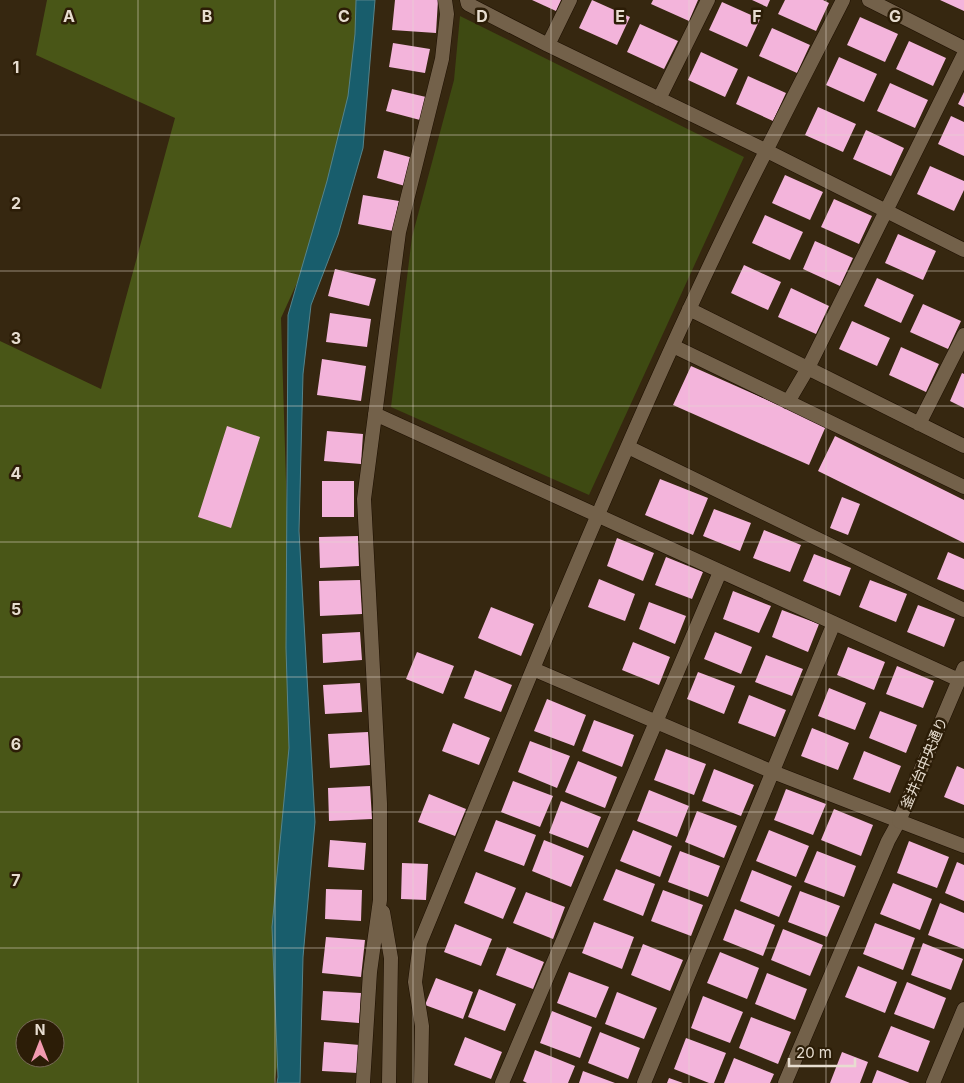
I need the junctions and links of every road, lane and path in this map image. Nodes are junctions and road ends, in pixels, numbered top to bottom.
1 (445, 0) edge
2 (468, 0) edge
3 (570, 0) edge
4 (708, 0) edge
5 (842, 0) edge
6 (869, 0) edge
7 (480, 5) edge
8 (548, 45) junction
9 (964, 48) edge
10 (964, 54) edge
11 (659, 99) junction
12 (767, 151) junction
13 (886, 211) junction
14 (964, 250) edge
15 (689, 309) junction
16 (964, 335) edge
17 (673, 346) junction
18 (808, 368) junction
19 (788, 402) junction
20 (375, 414) junction
21 (919, 424) junction
22 (964, 446) edge
23 (628, 447) junction
24 (964, 487) edge
25 (597, 516) junction
26 (720, 572) junction
27 (964, 610) edge
28 (834, 623) junction
29 (533, 669) junction
30 (961, 674) edge
31 (655, 722) junction
32 (773, 772) junction
33 (899, 821) junction
34 (964, 846) edge
35 (380, 900) junction
36 (964, 1009) edge
37 (363, 1083) edge
38 (389, 1083) edge
39 (421, 1083) edge
40 (502, 1083) edge
41 (644, 1083) edge
42 (785, 1083) edge
43 (933, 1083) edge

1 - 20 street
2 - 7 street
3 - 8 street
4 - 11 street
5 - 12 street
6 - 9 street
7 - 8 street
8 - 11 street
10 - 13 street
11 - 12 street
12 - 13 street
12 - 15 street
13 - 14 street
13 - 18 street
15 - 17 street
15 - 18 street
16 - 21 street
17 - 19 street
17 - 23 street
18 - 19 street
18 - 21 street
19 - 24 street
20 - 25 street
20 - 35 street
21 - 22 street
23 - 25 street
23 - 27 street
25 - 26 street
25 - 29 street
26 - 28 street
26 - 31 street
28 - 30 street
28 - 32 street
29 - 31 street
29 - 39 street
30 - 33 street, 釜井台中央通り
31 - 32 street
31 - 40 street
32 - 33 street
32 - 41 street
33 - 34 street, 釜井台中央通り
33 - 42 street
35 - 37 street
35 - 38 street
36 - 43 street

